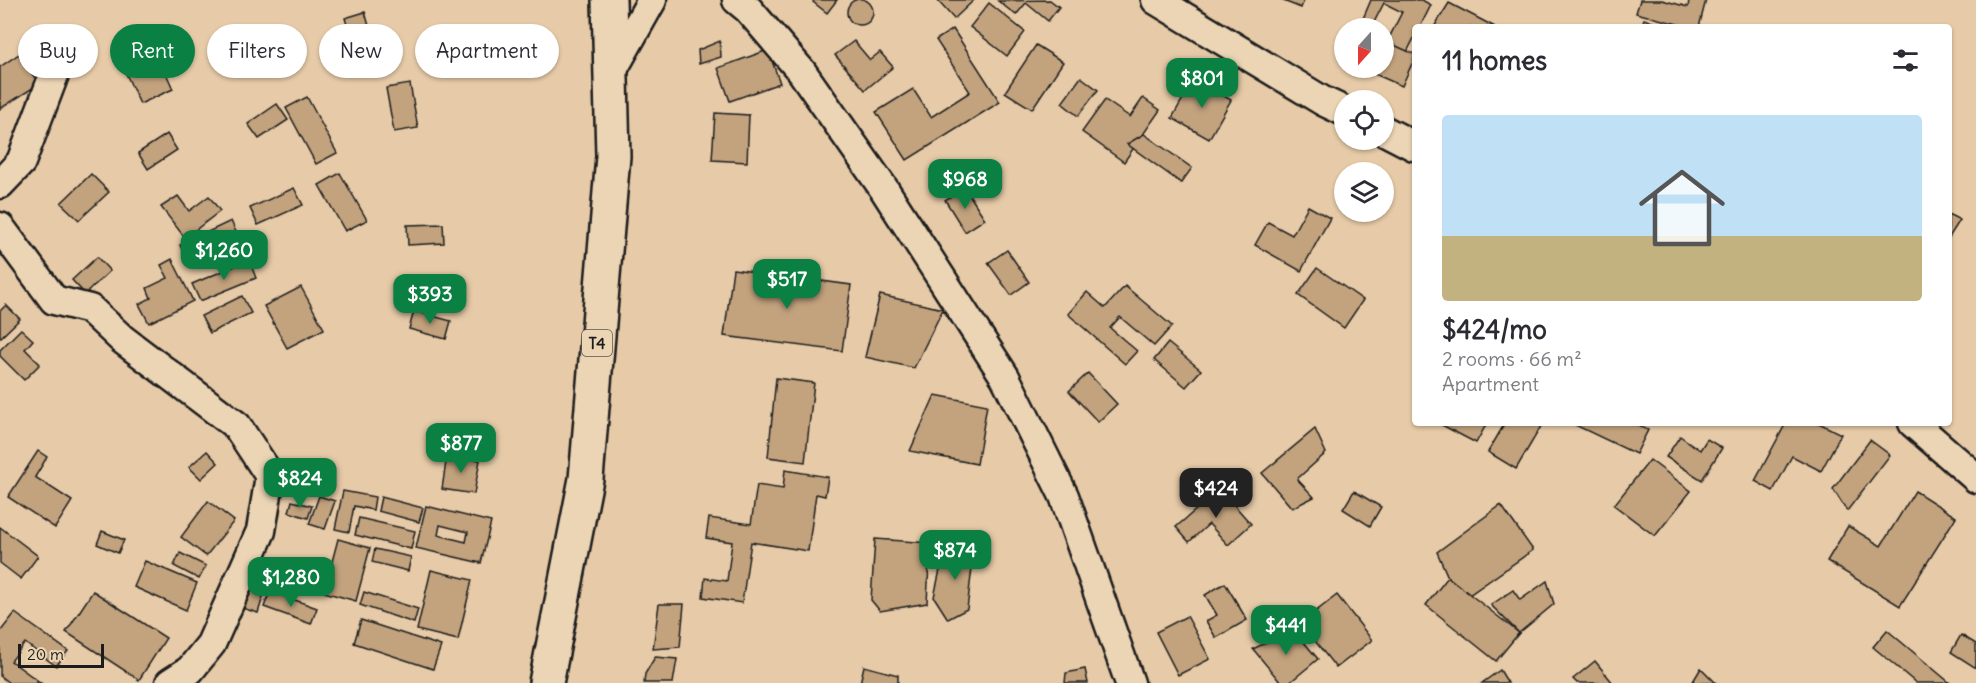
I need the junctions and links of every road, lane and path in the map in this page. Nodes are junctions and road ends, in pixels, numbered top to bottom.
1 (609, 0) edge
2 (651, 0) edge
3 (737, 0) edge
4 (1156, 0) edge
5 (611, 73) junction
6 (53, 78) edge
7 (1334, 106) edge
8 (1394, 136) edge
9 (1412, 145) edge
10 (0, 184) edge
11 (0, 227) edge
12 (1915, 426) edge
13 (1976, 478) edge
14 (170, 683) edge
15 (546, 683) edge
16 (1130, 683) edge

1 - 5 highway, T4
2 - 5 street
3 - 16 street
4 - 7 street
5 - 15 highway, T4
6 - 10 street
8 - 9 street
11 - 14 street
12 - 13 street

